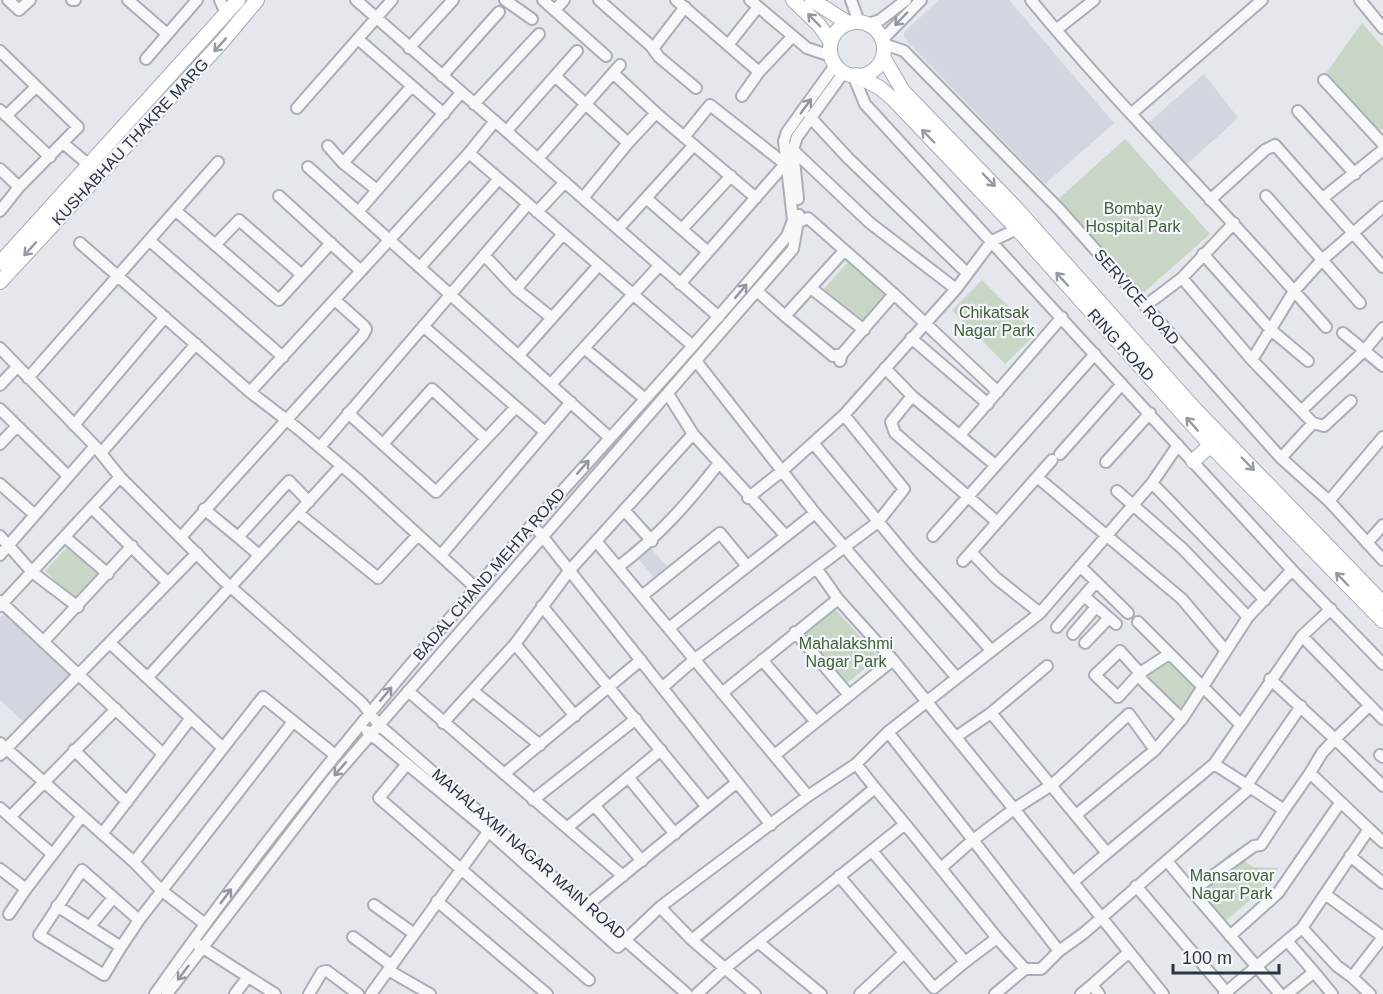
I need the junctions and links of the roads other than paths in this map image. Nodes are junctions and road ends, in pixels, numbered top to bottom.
1 (8, 0) edge
2 (30, 0) edge
3 (128, 0) edge
4 (197, 0) edge
5 (219, 0) edge
6 (238, 0) edge
7 (257, 0) edge
8 (356, 0) edge
9 (392, 0) edge
10 (453, 0) edge
11 (505, 0) edge
12 (543, 0) edge
13 (564, 0) edge
14 (599, 0) edge
15 (793, 0) edge
16 (812, 0) edge
17 (851, 0) edge
18 (906, 0) edge
19 (921, 0) edge
20 (1031, 0) edge
21 (1094, 0) edge
22 (1262, 0) edge
23 (1360, 0) edge
24 (681, 4) edge
25 (754, 4) edge
26 (555, 10) junction
27 (499, 12) dead end
28 (226, 14) junction
29 (376, 18) junction
30 (532, 19) dead end
31 (859, 23) junction
32 (1383, 28) edge
33 (1056, 30) junction
34 (166, 33) junction
35 (539, 34) dead end
36 (792, 37) junction
37 (358, 39) junction
38 (728, 45) junction
39 (651, 46) junction
40 (883, 47) junction
41 (409, 48) junction
42 (0, 51) edge
43 (577, 51) dead end
44 (606, 56) dead end
45 (146, 59) dead end
46 (842, 64) junction
47 (759, 72) junction
48 (442, 76) junction
49 (555, 76) junction
50 (1324, 80) dead end
51 (412, 86) junction
52 (36, 87) junction
53 (696, 88) dead end
54 (461, 93) junction
55 (742, 96) dead end
56 (474, 104) junction
57 (586, 105) junction
58 (297, 108) dead end
59 (1298, 111) dead end
60 (656, 112) junction
61 (3, 113) edge
62 (444, 114) junction
63 (1131, 114) junction
64 (810, 117) junction
65 (495, 121) junction
66 (511, 126) dead end
67 (684, 137) junction
68 (63, 143) junction
69 (628, 143) junction
70 (1383, 144) edge
71 (694, 145) junction
72 (328, 146) dead end
73 (1383, 150) edge
74 (789, 151) junction
75 (469, 153) junction
76 (542, 154) dead end
77 (50, 157) junction
78 (218, 162) dead end
79 (343, 163) junction
80 (785, 164) junction
81 (89, 165) junction
82 (308, 167) dead end
83 (0, 169) edge
84 (1355, 174) junction
85 (731, 176) junction
86 (499, 179) junction
87 (565, 182) junction
88 (19, 187) junction
89 (377, 190) junction
90 (279, 196) dead end
91 (1266, 196) dead end
92 (583, 198) junction
93 (646, 198) junction
94 (756, 198) junction
95 (1323, 198) junction
96 (1210, 200) junction
97 (528, 204) junction
98 (1383, 208) edge
99 (0, 211) edge
100 (176, 211) junction
101 (358, 212) junction
102 (537, 212) junction
103 (800, 222) junction
104 (1234, 223) junction
105 (618, 229) junction
106 (682, 229) junction
107 (1017, 230) junction
108 (1353, 233) junction
109 (563, 234) junction
110 (389, 240) junction
111 (150, 241) junction
112 (992, 242) junction
113 (80, 243) dead end
114 (331, 243) junction
115 (215, 245) junction
116 (844, 251) junction
117 (708, 252) junction
118 (1203, 254) junction
119 (484, 255) junction
120 (1322, 260) junction
121 (0, 263) edge
122 (599, 265) junction
123 (659, 266) junction
124 (420, 267) junction
125 (1383, 267) edge
126 (361, 271) junction
127 (967, 273) junction
128 (302, 274) junction
129 (119, 277) junction
130 (1182, 278) junction
131 (0, 282) edge
132 (680, 284) junction
133 (811, 288) junction
134 (516, 289) junction
135 (956, 289) junction
136 (757, 291) junction
137 (1294, 291) junction
138 (451, 293) junction
139 (633, 294) junction
140 (894, 294) junction
141 (334, 300) junction
142 (1360, 303) dead end
143 (1145, 306) junction
144 (785, 316) junction
145 (165, 317) junction
146 (719, 317) junction
147 (1062, 317) junction
148 (552, 318) junction
149 (924, 323) junction
150 (423, 326) junction
151 (1326, 327) dead end
152 (1383, 328) edge
153 (1270, 329) junction
154 (864, 330) junction
155 (1342, 333) dead end
156 (911, 338) junction
157 (196, 344) junction
158 (693, 346) junction
159 (0, 348) edge
160 (584, 348) junction
161 (1364, 351) junction
162 (1095, 354) junction
163 (519, 355) junction
164 (283, 357) junction
165 (1252, 360) junction
166 (1308, 361) dead end
167 (696, 362) junction
168 (1383, 366) edge
169 (17, 367) junction
170 (885, 368) junction
171 (28, 378) junction
172 (551, 384) junction
173 (1122, 384) junction
174 (0, 385) edge
175 (250, 392) junction
176 (998, 392) junction
177 (668, 394) junction
178 (912, 396) junction
179 (644, 398) junction
180 (1351, 400) dead end
181 (571, 402) junction
182 (988, 404) junction
183 (516, 407) junction
184 (0, 409) edge
185 (1302, 410) junction
186 (348, 413) junction
187 (1150, 414) junction
188 (844, 415) junction
189 (286, 419) junction
190 (1313, 423) junction
191 (74, 425) junction
192 (17, 426) junction
193 (545, 432) junction
194 (693, 434) junction
195 (960, 435) junction
196 (484, 437) junction
197 (609, 437) junction
198 (1383, 437) edge
199 (813, 443) junction
200 (0, 444) edge
201 (383, 444) junction
202 (1178, 445) junction
203 (1211, 445) junction
204 (320, 447) junction
205 (98, 449) junction
206 (1281, 458) junction
207 (1193, 461) junction
208 (1106, 462) dead end
209 (719, 463) junction
210 (994, 464) junction
211 (341, 466) junction
212 (782, 471) junction
213 (68, 476) junction
214 (120, 477) junction
215 (1037, 477) junction
216 (1152, 483) junction
217 (0, 484) edge
218 (1117, 491) dead end
219 (748, 498) junction
220 (967, 498) junction
221 (309, 501) junction
222 (1329, 501) junction
223 (1133, 504) junction
224 (92, 508) junction
225 (204, 509) junction
226 (624, 510) junction
227 (298, 513) junction
228 (815, 513) junction
229 (35, 515) junction
230 (878, 522) junction
231 (996, 522) junction
232 (532, 525) junction
233 (1383, 525) edge
234 (418, 535) junction
235 (785, 535) junction
236 (0, 536) edge
237 (933, 536) dead end
238 (1107, 536) junction
239 (65, 537) junction
240 (181, 537) junction
241 (238, 537) junction
242 (543, 537) junction
243 (596, 541) junction
244 (652, 541) junction
245 (1367, 543) junction
246 (10, 545) junction
247 (132, 546) junction
248 (846, 548) junction
249 (971, 552) junction
250 (197, 553) junction
251 (0, 555) edge
252 (259, 555) junction
253 (441, 555) junction
254 (1383, 560) edge
255 (963, 561) dead end
256 (747, 566) junction
257 (1080, 566) junction
258 (618, 567) junction
259 (817, 569) junction
260 (1292, 570) junction
261 (569, 571) junction
262 (32, 572) junction
263 (108, 574) junction
264 (167, 582) junction
265 (1096, 582) junction
266 (233, 584) junction
267 (476, 588) junction
268 (642, 596) junction
269 (1084, 596) junction
270 (838, 599) junction
271 (1265, 600) junction
272 (1, 603) edge
273 (1383, 603) edge
274 (542, 606) junction
275 (78, 607) junction
276 (1096, 607) junction
277 (1331, 609) junction
278 (1040, 613) junction
279 (1128, 613) dead end
280 (1248, 617) junction
281 (1383, 621) edge
282 (1137, 622) dead end
283 (1057, 627) dead end
284 (669, 628) junction
285 (795, 632) junction
286 (1072, 634) dead end
287 (1302, 636) junction
288 (44, 641) junction
289 (110, 643) junction
290 (1085, 643) dead end
291 (515, 644) junction
292 (990, 650) junction
293 (1225, 650) junction
294 (1169, 654) junction
295 (695, 659) junction
296 (642, 660) junction
297 (762, 660) junction
298 (893, 660) junction
299 (1383, 664) edge
300 (1047, 666) dead end
301 (1140, 673) junction
302 (78, 675) junction
303 (148, 677) junction
304 (957, 678) junction
305 (1270, 680) junction
306 (611, 687) junction
307 (663, 687) junction
308 (1204, 688) junction
309 (408, 691) junction
310 (473, 691) junction
311 (722, 693) junction
312 (849, 695) junction
313 (1118, 697) junction
314 (927, 703) junction
315 (1301, 706) junction
316 (1369, 706) junction
317 (116, 709) junction
318 (991, 712) junction
319 (369, 714) junction
320 (1130, 714) junction
321 (575, 716) junction
322 (191, 718) junction
323 (636, 719) junction
324 (1182, 719) junction
325 (1383, 719) edge
326 (816, 722) junction
327 (292, 723) junction
328 (443, 723) junction
329 (1239, 723) junction
330 (379, 725) junction
331 (360, 726) junction
332 (888, 732) junction
333 (370, 734) junction
334 (956, 737) junction
335 (1335, 739) junction
336 (540, 746) junction
337 (223, 748) junction
338 (2, 749) edge
339 (74, 750) junction
340 (660, 750) junction
341 (1155, 750) junction
342 (163, 754) junction
343 (776, 754) junction
344 (335, 755) junction
345 (407, 764) junction
346 (856, 764) junction
347 (1214, 764) junction
348 (1310, 773) junction
349 (504, 774) junction
350 (628, 777) junction
351 (43, 782) junction
352 (736, 783) junction
353 (1053, 784) junction
354 (1248, 786) junction
355 (1383, 786) edge
356 (875, 788) junction
357 (808, 796) junction
358 (533, 800) junction
359 (127, 802) junction
360 (1340, 803) junction
361 (594, 805) junction
362 (707, 807) junction
363 (0, 808) edge
364 (1014, 809) junction
365 (1284, 810) junction
366 (1076, 815) junction
367 (82, 816) junction
368 (10, 818) junction
369 (905, 824) junction
370 (771, 825) junction
371 (491, 827) junction
372 (568, 827) junction
373 (1369, 829) junction
374 (102, 834) junction
375 (675, 834) junction
376 (974, 840) junction
377 (1383, 842) edge
378 (872, 851) junction
379 (1107, 853) junction
380 (52, 854) junction
381 (1350, 856) junction
382 (642, 861) junction
383 (1167, 861) junction
384 (134, 862) junction
385 (461, 866) junction
386 (941, 868) junction
387 (0, 869) edge
388 (623, 876) junction
389 (839, 876) junction
390 (1073, 882) junction
391 (1383, 883) edge
392 (1136, 886) junction
393 (26, 889) junction
394 (161, 890) junction
395 (1192, 891) junction
396 (1325, 894) junction
397 (113, 898) junction
398 (436, 901) junction
399 (374, 905) dead end
400 (587, 905) junction
401 (57, 906) junction
402 (660, 907) junction
403 (9, 914) dead end
404 (1100, 917) junction
405 (139, 920) junction
406 (205, 924) junction
407 (90, 926) junction
408 (1302, 928) junction
409 (413, 933) junction
410 (1230, 936) junction
411 (353, 937) dead end
412 (1383, 937) edge
413 (626, 938) junction
414 (997, 938) junction
415 (192, 940) junction
416 (692, 940) junction
417 (758, 942) junction
418 (1288, 942) junction
419 (121, 947) junction
420 (202, 947) junction
421 (1059, 951) junction
422 (1129, 952) junction
423 (904, 953) junction
424 (965, 962) junction
425 (1257, 966) junction
426 (390, 967) junction
427 (724, 969) junction
428 (1024, 969) junction
429 (1314, 972) junction
430 (1352, 977) junction
431 (247, 978) junction
432 (589, 980) dead end
433 (1095, 990) edge
434 (931, 991) edge
435 (1226, 993) edge
436 (154, 994) edge
437 (167, 994) edge
438 (235, 994) edge
439 (275, 994) edge
440 (309, 994) edge
441 (358, 994) edge
442 (371, 994) edge
443 (430, 994) edge
444 (547, 994) edge
445 (687, 994) edge
446 (697, 994) edge
447 (755, 994) edge
448 (821, 994) edge
449 (860, 994) edge
450 (994, 994) edge
451 (1081, 994) edge
452 (1164, 994) edge
453 (1280, 994) edge
454 (1287, 994) edge
455 (1332, 994) edge
456 (1370, 994) edge

1 - 2 street
3 - 34 street
4 - 34 street
5 - 28 street
6 - 28 main road, KUSHABHAU THAKRE MARG
7 -> 131 main road, KUSHABHAU THAKRE MARG
8 - 29 street
9 - 29 street
10 - 41 street
11 - 30 street
12 - 26 street
13 - 26 street
14 - 39 street
46 -> 15 main road, RING ROAD
16 - 31 main road
17 - 31 street
18 - 31 street
19 -> 40 street
20 - 33 street
21 - 33 street
22 - 63 street
23 - 32 street
24 - 38 street
24 - 39 street
25 - 36 street
25 - 38 street
26 - 44 street
27 - 48 street
28 - 81 main road, KUSHABHAU THAKRE MARG
29 - 37 street
29 - 41 street
31 - 40 main road, RING ROAD
31 - 46 main road
33 - 63 street
34 - 45 street
35 - 56 street
36 - 46 street
36 - 47 street
37 - 51 street
37 - 58 street
38 - 47 street
39 - 53 street
40 - 46 main road
40 - 143 street, SERVICE ROAD
40 -> 273 main road, RING ROAD
41 - 48 street
42 - 52 street
43 - 49 street
46 - 64 street, BADAL CHAND MEHTA ROAD
74 -> 46 street
107 -> 46 main road, RING ROAD
46 - 112 street
47 - 55 street
48 - 54 street
49 - 57 street
49 - 66 street
50 - 70 street
51 - 62 street
51 - 79 street
52 - 61 street
52 - 68 street
54 - 56 street
54 - 62 street
56 - 65 street
57 - 60 street
57 - 69 street
57 - 76 street
59 - 84 street
60 - 67 street
60 - 69 street
61 - 77 street
62 - 89 street
63 - 96 street
64 - 74 street, BADAL CHAND MEHTA ROAD
64 - 127 street
65 - 75 street
65 - 87 street
67 - 71 street
67 - 80 street
68 - 77 street
68 - 81 street
69 - 92 street
71 - 85 street
71 - 93 street
72 - 79 street
73 - 84 street
74 - 80 street, BADAL CHAND MEHTA ROAD
74 - 103 street
74 - 135 street
75 - 86 street
75 - 110 street
77 - 88 street
78 - 100 street
79 - 89 street
80 - 94 street
146 -> 80 street, BADAL CHAND MEHTA ROAD
81 - 121 main road, KUSHABHAU THAKRE MARG
82 - 101 street
83 - 88 street
84 - 95 street
85 - 94 street
85 - 106 street
86 - 97 street
86 - 124 street
87 - 92 street
87 - 102 street
88 - 99 street
89 - 101 street
90 - 114 street
91 - 120 street
92 - 105 street
93 - 105 street
93 - 106 street
94 - 117 street
95 - 96 street
95 - 108 street
96 - 104 street
97 - 102 street
97 - 119 street
98 - 108 street
100 - 111 street
100 - 115 street
101 - 110 street
102 - 109 street
103 - 116 street
103 - 136 street
104 - 118 street
104 - 137 street
105 - 123 street
106 - 117 street
107 - 112 street
203 -> 107 main road, RING ROAD
108 - 120 street
108 - 125 street
109 - 122 street
109 - 134 street
110 - 124 street
110 - 126 street
111 - 129 street
111 - 164 street
112 - 127 street
112 - 147 street
113 - 129 street
114 - 126 street
114 - 128 street
115 - 128 street
115 - 128 street
116 - 133 street
116 - 140 street
117 - 132 street
118 - 130 street
118 - 153 street
119 - 134 street
119 - 138 street
120 - 137 street
120 - 142 street
122 - 139 street
122 - 148 street
123 - 132 street
123 - 139 street
124 - 138 street
126 - 141 street
127 - 135 street
129 - 145 street
129 - 171 street
130 - 143 street
130 - 165 street
132 - 146 street
133 - 144 street
133 - 154 street
134 - 148 street
135 - 149 street
136 - 144 street
136 - 167 street
137 - 151 street
137 - 153 street
138 - 150 street
138 - 163 street
139 - 158 street
139 - 160 street
140 - 149 street
140 - 154 street
141 - 164 street
141 - 189 street
143 - 206 street, SERVICE ROAD
144 - 154 street
145 - 157 street
145 - 191 street
146 - 158 street, BADAL CHAND MEHTA ROAD
147 - 162 street
147 - 176 street
148 - 163 street
149 - 156 street
149 - 176 street
150 - 183 street
150 - 186 street
152 - 161 street
153 - 165 street
153 - 166 street
155 - 161 street
156 - 170 street
156 - 182 street
157 - 175 street
157 - 205 street
158 - 179 street, BADAL CHAND MEHTA ROAD
159 - 169 street, MAHALAXMI NAGAR MAIN ROAD
160 - 172 street
160 - 179 street
161 - 168 street
161 - 185 street
162 - 173 street
162 - 210 street
163 - 172 street
164 - 175 street
165 - 185 street
167 - 177 street
167 - 212 street
169 - 171 street, MAHALAXMI NAGAR MAIN ROAD
169 - 174 street
170 - 178 street
170 - 188 street
171 - 191 street, MAHALAXMI NAGAR MAIN ROAD
172 - 181 street
173 - 187 street
173 - 215 street
175 - 189 street
176 - 182 street
177 - 194 street
177 - 242 street
178 - 195 street
178 - 220 street
179 - 197 street, BADAL CHAND MEHTA ROAD
180 - 190 street
181 - 193 street
181 - 197 street
182 - 195 street
183 - 193 street
183 - 196 street
184 - 192 street
185 - 190 street
186 - 201 street
186 - 204 street
187 - 202 street
187 - 208 street
188 - 199 street
188 - 230 street
189 - 204 street
189 - 225 street
190 - 206 street
191 - 205 street, MAHALAXMI NAGAR MAIN ROAD
192 - 200 street
192 - 213 street
193 - 253 street
194 - 209 street
194 - 226 street
195 - 210 street
196 - 201 street
196 - 201 street
232 -> 197 street, BADAL CHAND MEHTA ROAD
198 - 222 street
199 - 212 street
199 - 230 street
202 - 207 street
202 - 216 street
203 - 207 main road
281 -> 203 main road, RING ROAD
204 - 211 street
205 - 213 street
205 - 214 street, MAHALAXMI NAGAR MAIN ROAD
206 - 222 street, SERVICE ROAD
207 - 260 street
209 - 219 street
209 - 244 street
210 - 220 street
211 - 221 street
211 - 234 street
212 - 219 street
212 - 228 street
213 - 229 street
214 - 224 street
214 - 240 street, MAHALAXMI NAGAR MAIN ROAD
215 - 231 street
215 - 238 street
216 - 223 street
216 - 271 street
217 - 229 street
218 - 223 street
219 - 235 street
220 - 231 street
220 - 237 street
221 - 227 street
221 - 241 street
222 - 245 street, SERVICE ROAD
223 - 238 street
223 - 280 street
224 - 239 street
224 - 247 street
225 - 240 street
225 - 241 street
226 - 243 street
226 - 244 street
227 - 234 street
227 - 252 street
228 - 235 street
228 - 248 street
229 - 246 street
230 - 248 street
230 - 292 street
231 - 249 street
232 - 242 street
232 - 267 street, BADAL CHAND MEHTA ROAD
233 - 245 street
234 - 253 street
235 - 256 street
236 - 246 street
238 - 257 street
238 - 293 street
239 - 262 street
239 - 263 street
240 - 250 street, MAHALAXMI NAGAR MAIN ROAD
241 - 252 street
242 - 261 street
242 - 309 street
243 - 258 street
243 - 261 street
244 - 258 street
245 - 254 street, SERVICE ROAD
246 - 251 street
246 - 262 street
247 - 263 street
247 - 264 street
248 - 259 street
248 - 304 street
249 - 255 street
249 - 278 street
250 - 264 street
250 - 266 street, MAHALAXMI NAGAR MAIN ROAD
252 - 266 street
253 - 267 street
256 - 268 street
256 - 284 street
257 - 265 street
257 - 278 street
258 - 268 street
259 - 270 street
259 - 295 street
260 - 271 street
260 - 277 street
261 - 274 street
261 - 296 street
262 - 272 street
262 - 275 street
263 - 275 street
264 - 289 street
265 - 269 street
265 - 279 street
266 - 303 street
266 - 319 street, MAHALAXMI NAGAR MAIN ROAD
319 -> 267 street, BADAL CHAND MEHTA ROAD
268 - 284 street
269 - 276 street
269 - 283 street
270 - 285 street
270 - 298 street
271 - 280 street
272 - 288 street
274 - 291 street
274 - 306 street
275 - 288 street
276 - 286 street
276 - 290 street
277 - 287 street
277 - 299 street
278 - 292 street
280 - 293 street
282 - 294 street
284 - 295 street
285 - 297 street
285 - 312 street
287 - 305 street
287 - 316 street
288 - 302 street
289 - 302 street
289 - 303 street
291 - 310 street
291 - 321 street
292 - 304 street
293 - 308 street
294 - 301 street
294 - 308 street
295 - 307 street
295 - 311 street
296 - 306 street
296 - 307 street
297 - 311 street
297 - 326 street
298 - 312 street
298 - 314 street
300 - 318 street
301 - 313 street
301 - 313 street
301 - 324 street
302 - 317 street
302 - 338 street
303 - 322 street
304 - 314 street
305 - 315 street
305 - 329 street
306 - 321 street
306 - 323 street
307 - 352 street
308 - 324 street
308 - 329 street
309 - 328 street
309 - 330 street
310 - 328 street
310 - 336 street
311 - 343 street
312 - 326 street
313 - 320 street
314 - 332 street
314 - 334 street
315 - 335 street
315 - 354 street
316 - 325 street
316 - 335 street
317 - 339 street
317 - 342 street
318 - 334 street
318 - 353 street
319 - 330 street, MAHALAXMI NAGAR MAIN ROAD
319 - 331 street, BADAL CHAND MEHTA ROAD
320 - 341 street
320 - 353 street
321 - 336 street
322 - 337 street
322 - 342 street
323 - 340 street
323 - 358 street
324 - 341 street
326 - 343 street
327 - 337 street
327 - 344 street
327 - 394 street
328 - 349 street
329 - 347 street
330 - 333 street
330 - 371 street, MAHALAXMI NAGAR MAIN ROAD
331 - 333 street
331 - 344 street, BADAL CHAND MEHTA ROAD
332 - 346 street
332 - 376 street
333 - 345 street
333 -> 420 street
334 - 364 street
335 - 348 street
335 - 355 street
336 - 349 street
337 - 384 street
338 - 351 street
339 - 351 street
339 - 359 street
340 - 350 street
340 - 362 street
341 - 366 street
342 - 359 street
343 - 357 street
406 -> 344 street, BADAL CHAND MEHTA ROAD
345 - 371 street
345 - 385 street
346 - 356 street
346 - 357 street
347 - 354 street
347 - 379 street
348 - 360 street
348 - 365 street
349 - 358 street
350 - 361 street
350 - 375 street
351 - 367 street
351 - 368 street
352 - 362 street
352 - 370 street
353 - 364 street
353 - 366 street
354 - 365 street
354 - 383 street
356 - 369 street
356 - 416 street
357 - 370 street
358 - 372 street
359 - 374 street
360 - 373 street
360 - 410 street
361 - 372 street
361 - 382 street
362 - 375 street
363 - 368 street
364 - 376 street
364 - 390 street
365 - 395 street
366 - 379 street
367 - 374 street
367 - 380 street
368 - 380 street
369 - 378 street
369 - 386 street
370 - 402 street
371 - 385 street
371 - 400 street, MAHALAXMI NAGAR MAIN ROAD
371 - 413 street
372 - 388 street
373 - 377 street
373 - 381 street
374 - 384 street
375 - 382 street
376 - 386 street
376 - 421 street
378 - 389 street
378 - 424 street
379 - 390 street
380 - 393 street
381 - 391 street
381 - 396 street
382 - 388 street
383 - 392 street
383 - 395 street
384 - 394 street
385 - 398 street
385 - 432 street
386 - 414 street
387 - 393 street
388 - 400 street
389 - 417 street
389 - 423 street
390 - 404 street
392 - 404 street
392 - 435 street
393 - 403 street
394 - 405 street
394 - 406 street
395 - 410 street
396 - 408 street
396 - 412 street
397 - 401 street
397 - 405 street
397 - 407 street
398 - 409 street
398 - 444 street
399 - 409 street
400 - 413 street, MAHALAXMI NAGAR MAIN ROAD
401 - 407 street
401 - 419 street
402 - 413 street
402 - 416 street
404 - 421 street
404 - 422 street
405 - 419 street
406 - 415 street, BADAL CHAND MEHTA ROAD
407 - 419 street
408 - 418 street
408 - 430 street
409 - 426 street
410 - 425 street
411 - 426 street
412 - 430 street
413 - 445 street, MAHALAXMI NAGAR MAIN ROAD
414 - 424 street
414 - 428 street
415 - 420 street
415 - 436 street, BADAL CHAND MEHTA ROAD
416 - 427 street
417 - 427 street
417 - 448 street
418 - 425 street
418 - 429 street
420 - 431 street
420 -> 437 street
421 - 428 street
422 - 433 street
422 - 452 street
423 - 434 street
423 - 449 street
424 - 434 street
425 - 435 street
425 - 453 street
426 - 442 street
426 - 443 street
427 - 446 street
427 - 447 street
428 - 450 street
429 - 454 street
429 - 455 street
430 - 456 street
431 - 438 street
431 - 439 street
433 - 451 street
440 - 441 street

